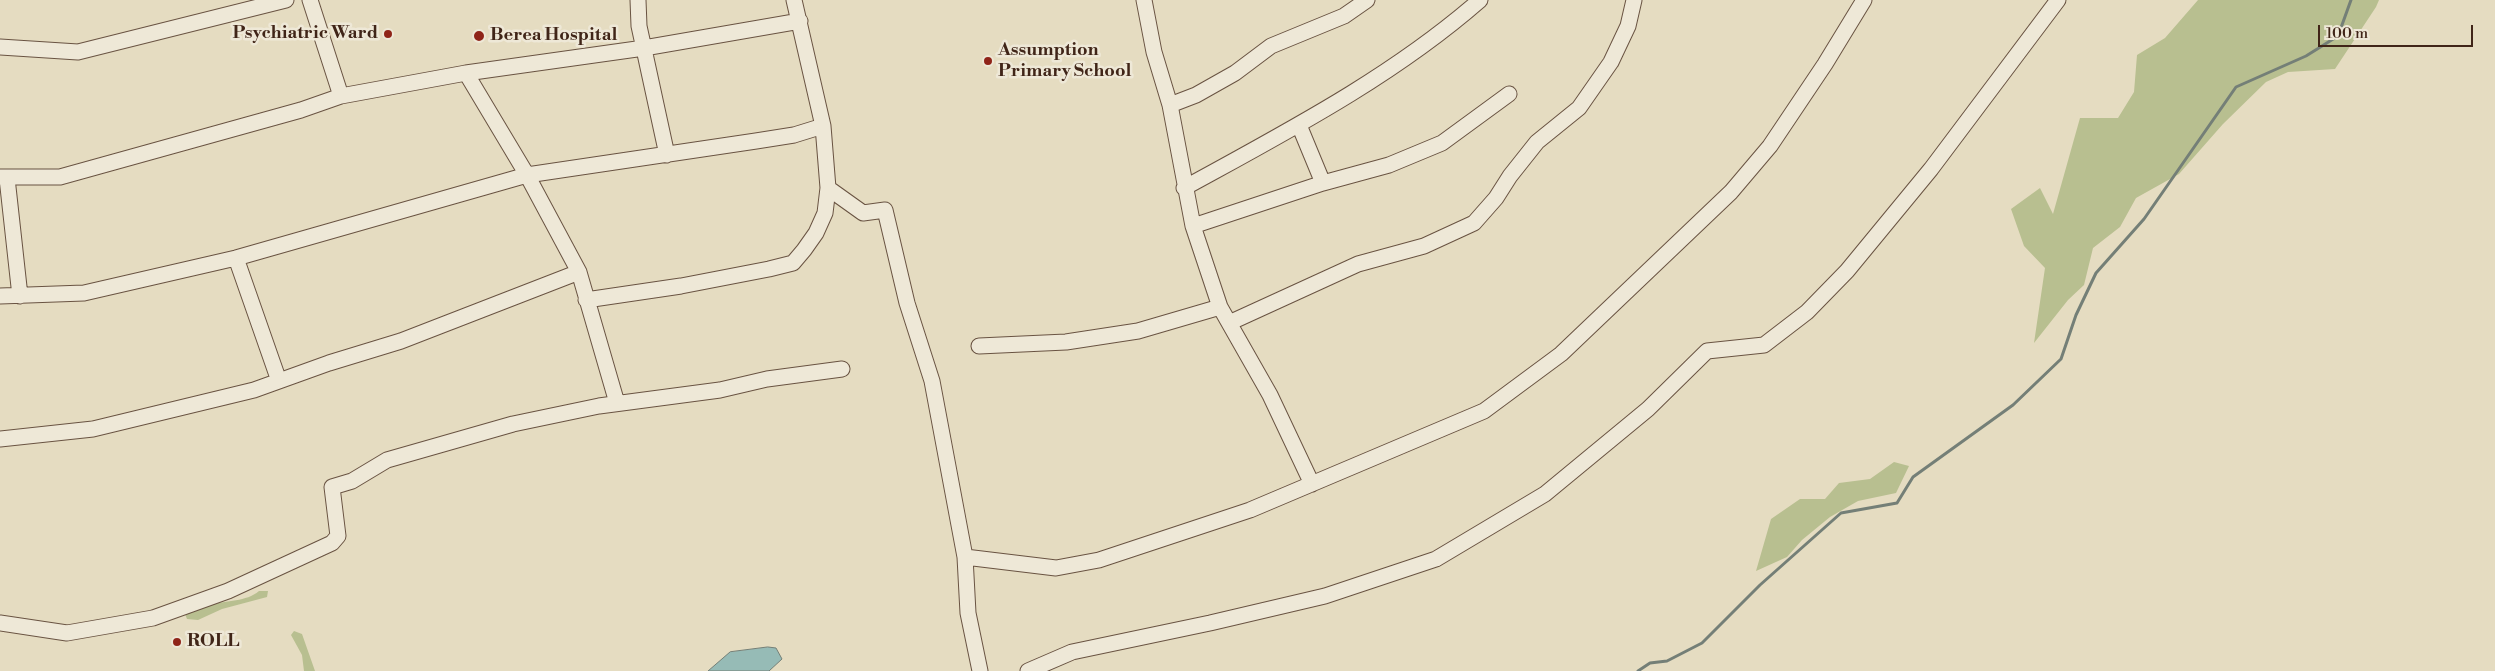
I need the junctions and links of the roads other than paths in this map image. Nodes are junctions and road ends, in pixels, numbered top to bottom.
1 (286, 0) edge
2 (310, 0) edge
3 (638, 0) edge
4 (794, 0) edge
5 (1144, 0) edge
6 (1367, 0) edge
7 (1480, 0) edge
8 (1634, 0) edge
9 (1864, 0) edge
10 (2058, 0) edge
11 (800, 21) junction
12 (0, 47) edge
13 (644, 48) junction
14 (466, 73) junction
15 (1509, 94) dead end
16 (341, 96) junction
17 (1170, 105) junction
18 (1299, 125) junction
19 (823, 126) junction
20 (667, 155) junction
21 (527, 175) junction
22 (4, 178) edge
23 (1323, 183) junction
24 (828, 188) junction
25 (1184, 188) junction
26 (1193, 226) junction
27 (236, 258) junction
28 (579, 272) junction
29 (0, 296) edge
30 (20, 296) junction
31 (586, 300) junction
32 (1220, 308) junction
33 (1229, 323) junction
34 (979, 346) dead end
35 (842, 369) dead end
36 (279, 381) junction
37 (618, 403) junction
38 (0, 439) edge
39 (1312, 484) junction
40 (966, 557) junction
41 (0, 623) edge
42 (980, 671) edge
43 (1028, 671) edge

1 - 12 street
2 - 16 street
3 - 13 street
4 - 11 street
5 - 17 street
6 - 17 street
7 - 18 street
8 - 33 street
9 - 39 street
10 - 43 street
11 - 13 street
11 - 19 street
13 - 14 street
13 - 20 street
14 - 16 street
14 - 21 street
15 - 23 street
16 - 22 street
17 - 25 street
18 - 23 street
18 - 25 street
19 - 20 street
19 - 24 street
20 - 21 street
21 - 27 street
21 - 28 street
22 - 30 street
23 - 26 street
24 - 31 street
24 - 40 street
25 - 26 street
26 - 32 street
27 - 30 street
27 - 36 street
28 - 31 street
28 - 36 street
29 - 30 street
31 - 37 street
32 - 33 street
32 - 34 street
33 - 39 street
35 - 37 street
36 - 38 street
37 - 41 street
39 - 40 street
40 - 42 street

